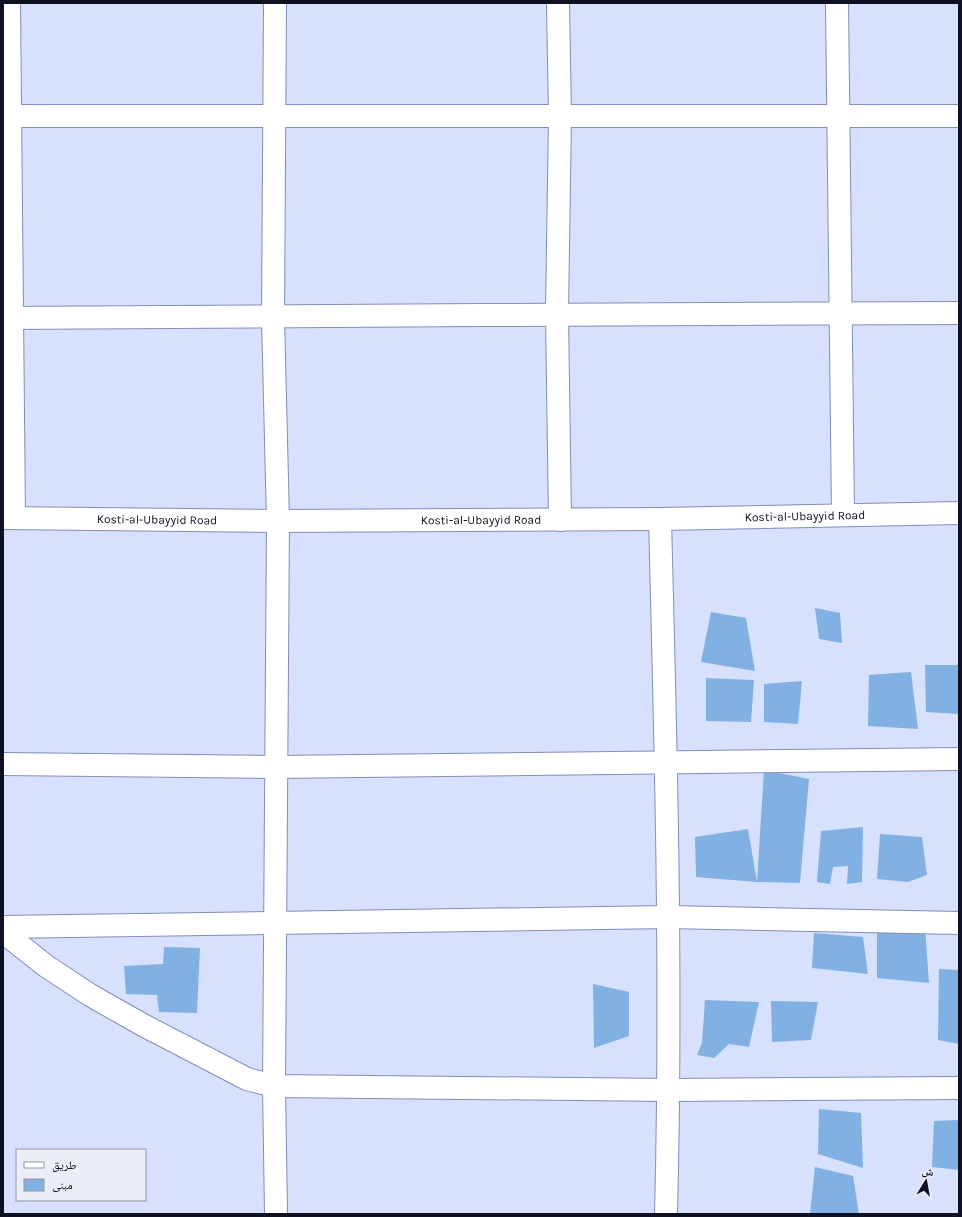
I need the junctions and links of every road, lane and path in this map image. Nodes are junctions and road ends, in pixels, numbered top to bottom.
1 (9, 3) edge
2 (275, 3) edge
3 (558, 3) edge
4 (837, 3) edge
5 (7, 116) edge
6 (275, 116) junction
7 (560, 116) junction
8 (959, 116) edge
9 (837, 117) junction
10 (557, 313) junction
11 (842, 313) junction
12 (959, 313) edge
13 (8, 318) edge
14 (273, 318) junction
15 (959, 512) edge
16 (843, 515) junction
17 (9, 518) edge
18 (660, 519) junction
19 (560, 520) junction
20 (278, 522) junction
21 (959, 759) edge
22 (666, 763) junction
23 (3, 764) edge
24 (276, 767) junction
25 (668, 917) junction
26 (959, 923) edge
27 (275, 924) junction
28 (3, 927) edge
29 (3, 932) edge
30 (274, 1086) junction
31 (959, 1088) edge
32 (669, 1090) junction
33 (276, 1214) edge
34 (666, 1214) edge

1 - 5 main road
2 - 6 main road
3 - 7 main road
4 - 9 main road
5 - 6 main road
5 - 13 main road
6 - 7 main road
6 - 14 main road
7 - 9 main road
7 - 10 main road
8 - 9 main road
9 - 11 main road
10 - 11 main road
10 - 14 main road
10 - 19 main road
11 - 12 main road
11 - 16 main road
13 - 14 main road
13 - 17 main road
14 - 20 main road
15 - 16 main road, Kosti-al-Ubayyid Road
16 - 18 main road, Kosti-al-Ubayyid Road
17 - 20 main road, Kosti-al-Ubayyid Road
18 - 19 main road, Kosti-al-Ubayyid Road
18 - 22 main road
19 - 20 main road, Kosti-al-Ubayyid Road
20 - 24 main road
21 - 22 main road
22 - 24 main road
22 - 25 main road
23 - 24 main road
24 - 27 main road
25 - 26 main road
25 - 27 main road
25 - 32 main road
27 - 28 main road
27 - 30 main road
29 - 30 main road
30 - 32 main road
30 - 33 main road
31 - 32 main road
32 - 34 main road

